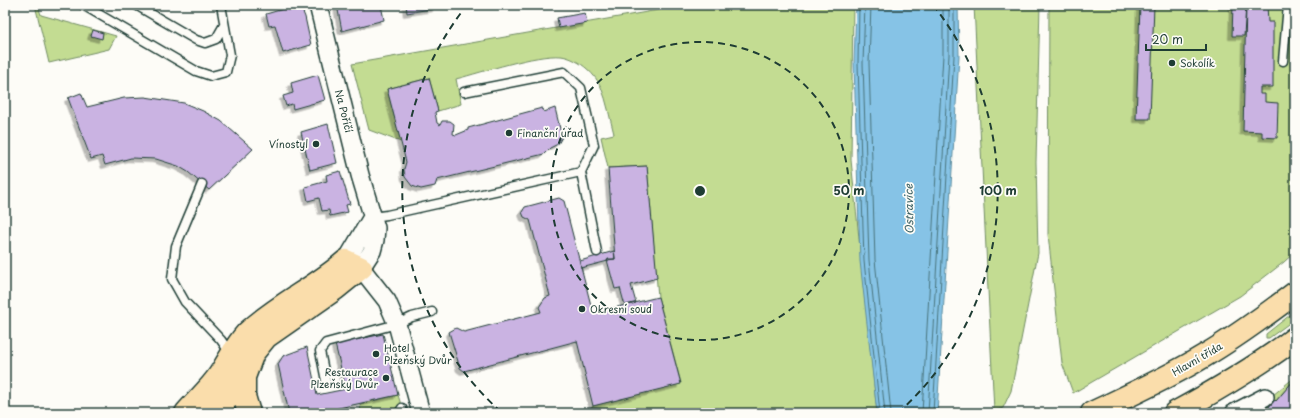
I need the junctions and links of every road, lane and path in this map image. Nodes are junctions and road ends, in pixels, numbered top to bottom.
1 (83, 5) edge
2 (136, 5) edge
3 (221, 5) edge
4 (318, 5) edge
5 (1288, 5) edge
6 (224, 25) junction
7 (1283, 61) dead end
8 (464, 92) dead end
9 (581, 172) junction
10 (202, 184) dead end
11 (372, 217) junction
12 (597, 252) dead end
13 (353, 264) junction
14 (1295, 293) edge
15 (432, 312) dead end
16 (397, 324) junction
17 (1295, 338) edge
18 (231, 354) junction
19 (220, 375) junction
20 (244, 377) junction
21 (326, 381) dead end
22 (1265, 397) dead end
23 (221, 412) edge
24 (419, 412) edge
25 (186, 413) edge
26 (193, 413) edge
27 (249, 413) edge
28 (399, 413) edge
29 (403, 413) edge
30 (1092, 413) edge
31 (1175, 413) edge
32 (1234, 413) edge

1 - 6 lane
2 - 6 lane
3 - 6 lane
4 - 11 street, Na Poříčí
5 - 7 lane
8 - 9 lane
9 - 11 lane
9 - 12 lane
10 - 18 lane
11 - 13 street
13 - 16 street
13 - 18 main road
13 - 20 main road
14 - 30 main road, Hlavní třída
15 - 16 lane
16 - 21 lane
16 - 24 street
17 - 31 main road
18 - 19 main road
18 - 20 lane
19 - 23 main road
19 - 25 main road
20 - 23 main road
20 - 27 main road
22 - 32 street
23 - 26 main road
28 - 29 lane

